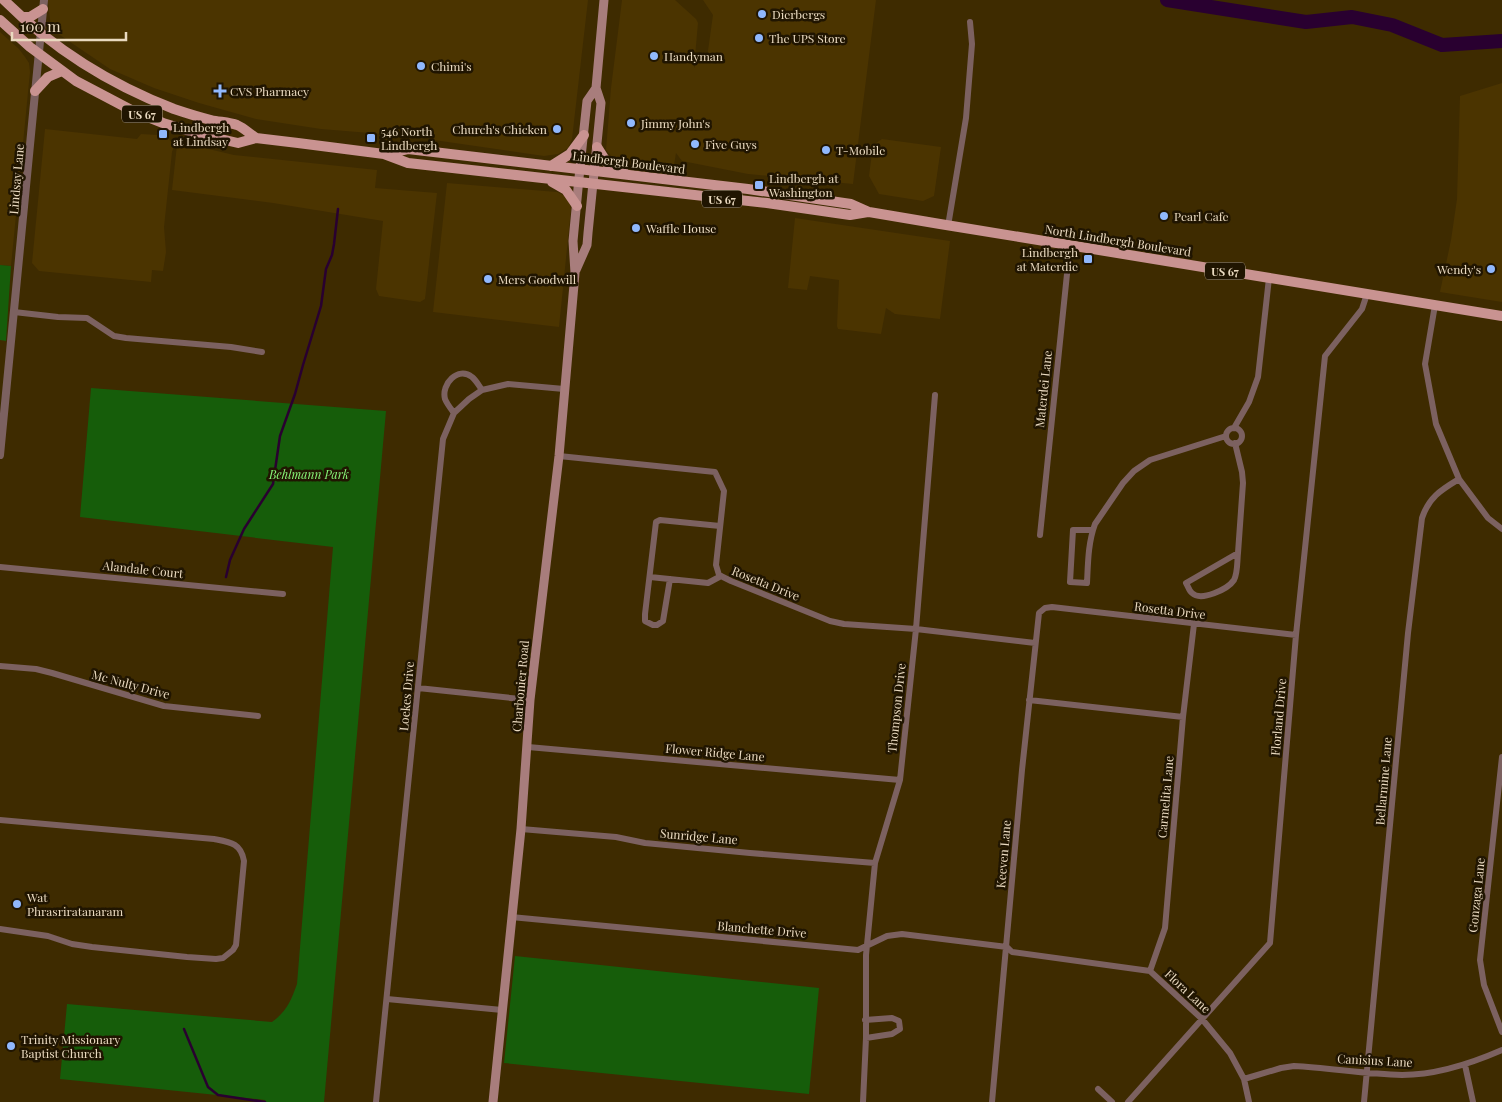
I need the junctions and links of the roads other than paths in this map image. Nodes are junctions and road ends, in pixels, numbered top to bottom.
1 (4, 0) edge
2 (604, 0) edge
3 (44, 4) edge
4 (22, 17) junction
5 (0, 20) edge
6 (970, 22) dead end
7 (41, 34) junction
8 (39, 54) junction
9 (62, 71) junction
10 (596, 88) junction
11 (35, 91) junction
12 (584, 135) junction
13 (256, 138) junction
14 (597, 147) junction
15 (384, 154) junction
16 (551, 166) junction
17 (580, 169) junction
18 (594, 170) junction
19 (627, 174) junction
20 (549, 180) junction
21 (579, 183) junction
22 (593, 185) junction
23 (577, 206) junction
24 (869, 212) junction
25 (907, 218) joint
26 (948, 226) junction
27 (1070, 245) junction
28 (575, 273) junction
29 (1269, 278) junction
30 (1367, 294) junction
31 (1434, 305) junction
32 (14, 312) junction
33 (1502, 316) edge
34 (262, 352) dead end
35 (564, 389) junction
36 (482, 390) junction
37 (935, 395) dead end
38 (454, 413) junction
39 (1234, 428) junction
40 (1226, 436) junction
41 (1235, 444) junction
42 (0, 455) edge
43 (559, 456) junction
44 (1458, 479) junction
45 (720, 526) junction
46 (1502, 529) edge
47 (1093, 530) junction
48 (1040, 535) dead end
49 (1238, 553) junction
50 (0, 567) edge
51 (721, 576) junction
52 (650, 577) junction
53 (670, 579) junction
54 (283, 594) dead end
55 (1042, 609) joint
56 (1194, 624) junction
57 (916, 629) junction
58 (1296, 634) junction
59 (1035, 644) junction
60 (0, 666) edge
61 (418, 688) junction
62 (530, 700) junction
63 (1029, 700) junction
64 (258, 716) dead end
65 (1183, 717) junction
66 (528, 747) junction
67 (1502, 757) edge
68 (900, 780) junction
69 (0, 820) edge
70 (521, 829) junction
71 (875, 863) junction
72 (511, 917) junction
73 (0, 929) edge
74 (868, 944) junction
75 (1007, 947) junction
76 (1150, 970) junction
77 (386, 999) junction
78 (502, 1010) junction
79 (1202, 1019) junction
80 (865, 1020) junction
81 (1502, 1032) edge
82 (866, 1038) junction
83 (1502, 1050) edge
84 (1464, 1065) junction
85 (1366, 1072) junction
86 (1244, 1079) junction
87 (1098, 1090) dead end
88 (376, 1102) edge
89 (493, 1102) edge
90 (863, 1102) edge
91 (992, 1102) edge
92 (1112, 1102) edge
93 (1128, 1102) edge
94 (1250, 1102) edge
95 (1364, 1102) edge
96 (1473, 1102) edge

1 - 4 main road, Lindbergh Boulevard / US 67
2 - 10 main road
3 - 4 main road
3 - 7 street, Lindsay Lane
4 - 7 main road, Lindbergh Boulevard / US 67
5 - 8 main road, Lindbergh Boulevard / US 67
6 - 26 street
7 - 8 street, Lindsay Lane
7 - 13 main road, Lindbergh Boulevard / US 67
8 - 9 main road, Lindbergh Boulevard / US 67
8 - 11 street, Lindsay Lane
9 - 11 main road
9 - 13 main road, Lindbergh Boulevard / US 67
10 - 12 main road, Charbonier Road
10 - 14 main road, Charbonier Road
11 - 32 street, Lindsay Lane
12 - 16 main road
12 - 17 main road, Charbonier Road
13 - 15 main road, Lindbergh Boulevard / US 67
14 - 18 main road, Charbonier Road
14 - 19 main road
15 - 16 main road, Lindbergh Boulevard / US 67
15 - 20 main road, Lindbergh Boulevard / US 67
16 - 17 main road, Lindbergh Boulevard / US 67
17 - 18 main road, Lindbergh Boulevard / US 67
17 - 21 main road, Charbonier Road
18 - 19 main road, Lindbergh Boulevard / US 67
18 - 22 main road, Charbonier Road
19 - 24 main road, Lindbergh Boulevard / US 67
20 - 21 main road, Lindbergh Boulevard / US 67
20 - 23 main road
21 - 22 main road, Lindbergh Boulevard / US 67
21 - 23 main road, Charbonier Road
22 - 24 main road, Lindbergh Boulevard / US 67
22 - 28 main road, Charbonier Road
23 - 28 main road, Charbonier Road
24 - 25 main road, Lindbergh Boulevard / US 67
25 - 26 main road, North Lindbergh Boulevard / US 67
26 - 27 main road, North Lindbergh Boulevard / US 67
27 - 29 main road, North Lindbergh Boulevard / US 67
27 - 48 street, Materdei Lane
28 - 35 main road, Charbonier Road
29 - 30 main road, North Lindbergh Boulevard / US 67
29 - 39 street
30 - 31 main road, North Lindbergh Boulevard / US 67
30 - 58 street, Florland Drive
31 - 33 main road, North Lindbergh Boulevard / US 67
31 - 44 street
32 - 34 street
32 - 42 street, Lindsay Lane
35 - 36 street, Loekes Drive
35 - 43 main road, Charbonier Road
36 - 38 street, Loekes Drive
36 - 38 street
37 - 57 street, Thompson Drive
38 - 61 street, Loekes Drive
39 - 40 street
39 - 41 street
40 - 41 street
40 - 47 street
41 - 49 street
43 - 45 street, Rosetta Drive
43 - 62 main road, Charbonier Road
44 - 46 street
44 - 85 street, Bellarmine Lane
45 - 51 street, Rosetta Drive
45 - 52 street
47 - 47 street
49 - 49 street
50 - 54 street, Alandale Court
51 - 53 street
51 - 57 street, Rosetta Drive
52 - 53 street
52 - 53 street
55 - 56 street, Rosetta Drive
55 - 59 street, Keeven Lane
56 - 58 street, Rosetta Drive
56 - 65 street, Carmelita Lane
57 - 59 street, Rosetta Drive
57 - 68 street, Thompson Drive
58 - 79 street, Florland Drive
59 - 63 street, Keeven Lane
60 - 64 street, Mc Nulty Drive
61 - 62 street
61 - 77 street, Loekes Drive
62 - 66 main road, Charbonier Road
63 - 65 street
63 - 75 street, Keeven Lane
65 - 76 street, Carmelita Lane
66 - 68 street, Flower Ridge Lane
66 - 70 main road, Charbonier Road
67 - 81 street, Gonzaga Lane
68 - 71 street, Thompson Drive
69 - 73 street
70 - 71 street, Sunridge Lane
70 - 72 main road, Charbonier Road
71 - 74 street, Thompson Drive
72 - 74 street, Blanchette Drive
72 - 78 main road, Charbonier Road
74 - 75 street, Blanchette Drive
74 - 80 street, Thompson Drive
75 - 76 street, Flora Lane
75 - 91 street, Keeven Lane
76 - 79 street, Flora Lane
77 - 78 street
77 - 88 street, Loekes Drive
78 - 89 main road, Charbonier Road
79 - 86 street, Flora Lane
79 - 93 street, Florland Drive
80 - 82 street, Thompson Drive
80 - 82 street
82 - 90 street, Thompson Drive
83 - 84 street, Canisius Lane
84 - 85 street, Canisius Lane
84 - 96 street
85 - 86 street, Canisius Lane
85 - 95 street, Bellarmine Lane
86 - 94 street, Flora Lane
87 - 92 street

